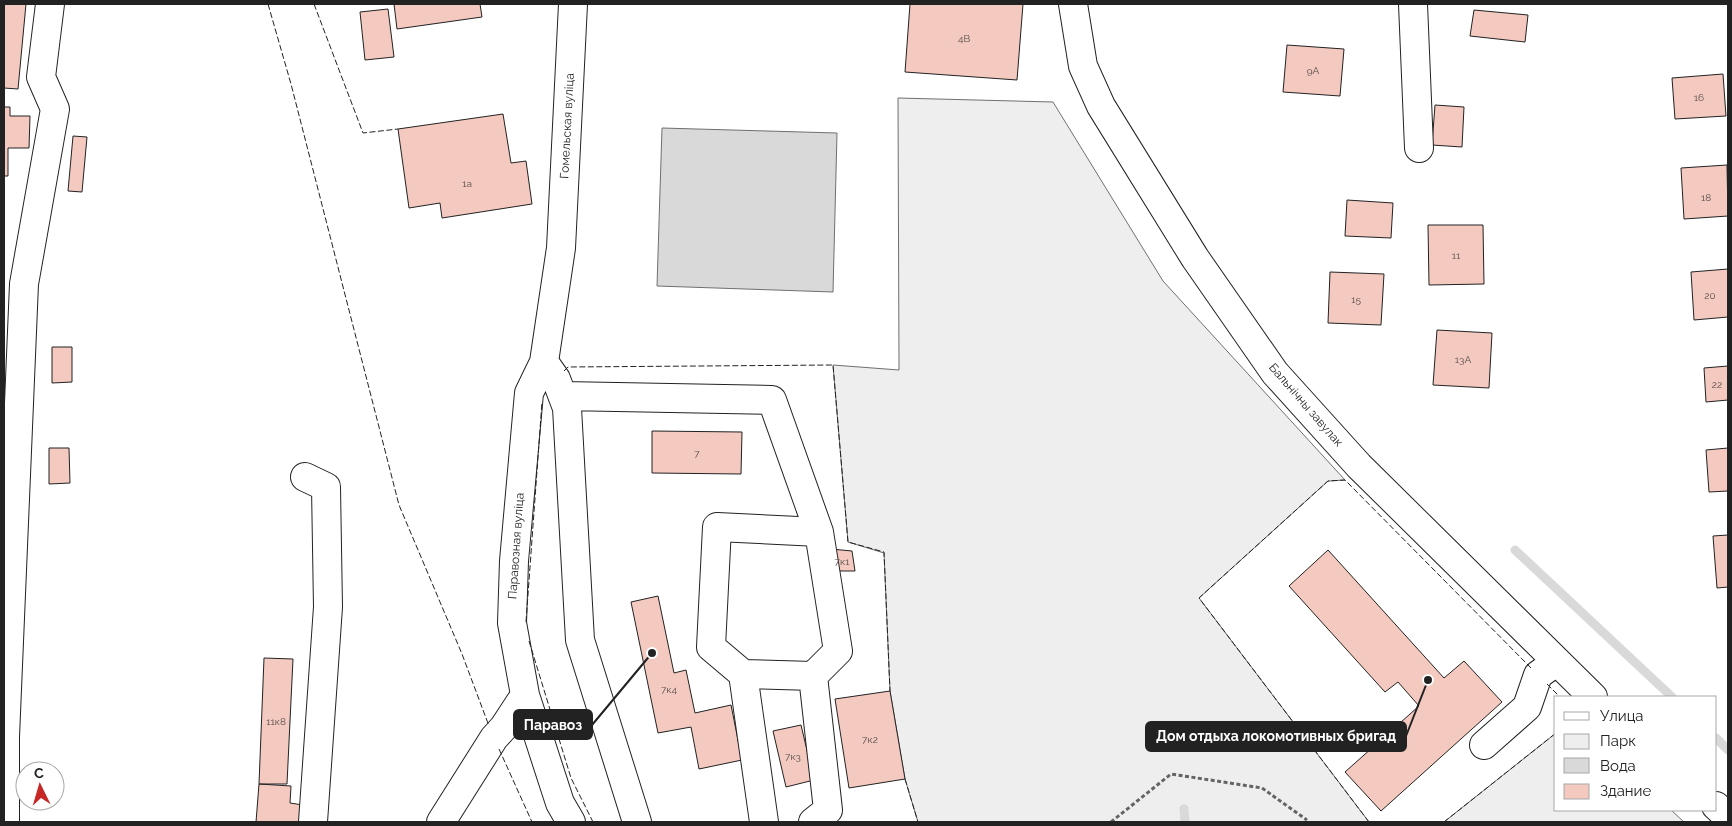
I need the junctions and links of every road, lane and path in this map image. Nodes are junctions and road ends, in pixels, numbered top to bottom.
1 (50, 4) edge
2 (572, 4) edge
3 (1073, 4) edge
4 (1413, 4) edge
5 (1420, 148) dead end
6 (561, 248) joint
7 (544, 362) junction
8 (563, 396) junction
9 (305, 477) dead end
10 (819, 532) junction
11 (1556, 662) junction
12 (743, 674) junction
13 (813, 676) junction
14 (525, 695) junction
15 (1592, 696) edge
16 (1484, 746) dead end
17 (1717, 807) edge
18 (1728, 817) edge
19 (1307, 820) dead end
20 (4, 822) edge
21 (313, 822) edge
22 (441, 822) edge
23 (570, 822) edge
24 (637, 822) edge
25 (764, 822) edge
26 (813, 822) edge
27 (1111, 822) edge

1 - 20 street
2 - 6 street, Гомельская вуліца
3 - 11 street, Бальнічны завулак
4 - 5 street
6 - 7 street, Паравозная вуліца
7 - 8 street
7 - 14 street, Паравозная вуліца
8 - 10 street
8 - 24 street
9 - 21 street
10 - 12 street
10 - 13 street
11 - 15 street, Бальнічны завулак
11 - 16 street
12 - 13 street
12 - 25 street
13 - 26 street
14 - 22 street
14 - 23 street, Паравозная вуліца
17 - 18 street
19 - 27 path

